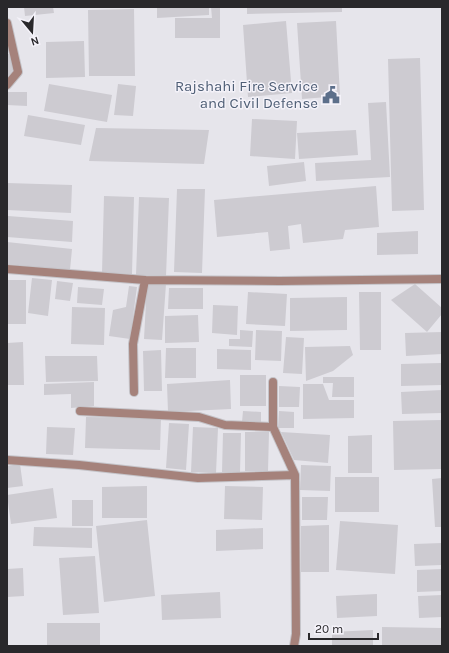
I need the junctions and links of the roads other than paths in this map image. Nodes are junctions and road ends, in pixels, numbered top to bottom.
1 (7, 23) edge
2 (7, 85) edge
3 (7, 269) edge
4 (442, 279) edge
5 (145, 280) junction
6 (273, 382) dead end
7 (134, 392) dead end
8 (80, 411) dead end
9 (273, 427) junction
10 (7, 460) edge
11 (295, 475) junction
12 (294, 646) edge

1 - 2 street
3 - 5 street
4 - 5 street
5 - 7 street
6 - 9 street
8 - 9 street
9 - 11 street
10 - 11 street
11 - 12 street

